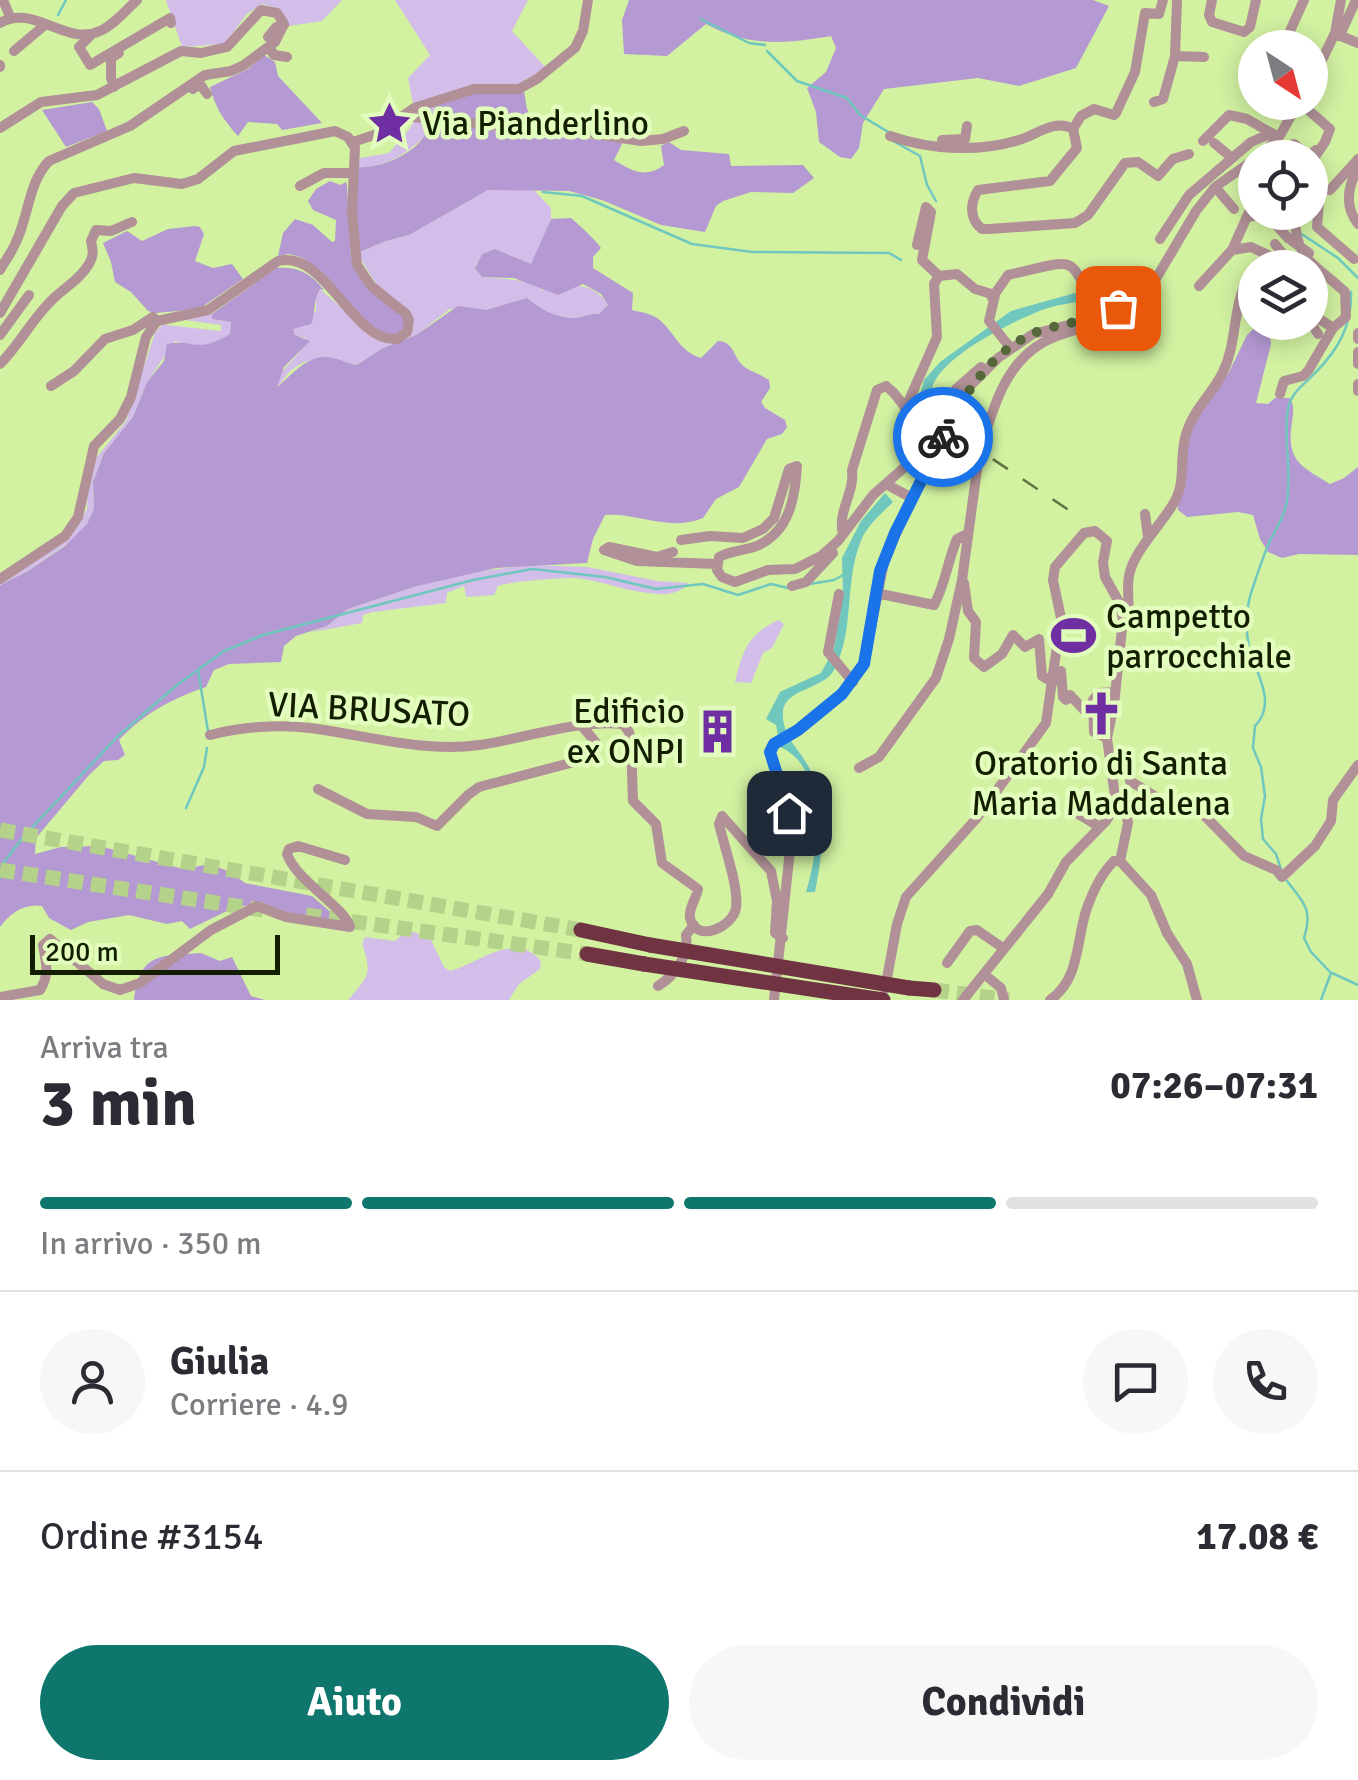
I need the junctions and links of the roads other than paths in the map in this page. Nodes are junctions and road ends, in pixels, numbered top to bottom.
1 (3, 0) edge
2 (137, 0) edge
3 (588, 0) edge
4 (1163, 0) edge
5 (1176, 0) edge
6 (1212, 0) edge
7 (1256, 0) edge
8 (1304, 0) edge
9 (1341, 0) edge
10 (1356, 0) edge
11 (5, 20) edge
12 (46, 24) junction
13 (1291, 30) edge
14 (91, 34) junction
15 (1337, 34) junction
16 (269, 42) junction
17 (1358, 42) edge
18 (1328, 48) edge
19 (14, 51) dead end
20 (1175, 56) junction
21 (286, 57) dead end
22 (1204, 57) dead end
23 (114, 87) junction
24 (206, 94) dead end
25 (1154, 102) dead end
26 (1223, 113) dead end
27 (146, 115) junction
28 (404, 116) junction
29 (1286, 120) edge
30 (966, 126) dead end
31 (0, 128) edge
32 (1073, 129) junction
33 (684, 131) dead end
34 (1275, 135) junction
35 (890, 136) dead end
36 (1272, 140) edge
37 (1207, 141) junction
38 (353, 142) junction
39 (918, 145) junction
40 (1189, 154) dead end
41 (1232, 158) junction
42 (1358, 159) edge
43 (1358, 168) edge
44 (352, 173) junction
45 (1238, 175) edge
46 (1355, 181) dead end
47 (300, 186) dead end
48 (1215, 187) junction
49 (1328, 188) edge
50 (1350, 200) junction
51 (1234, 209) dead end
52 (1022, 215) dead end
53 (132, 222) dead end
54 (1358, 224) edge
55 (1023, 228) junction
56 (1241, 230) edge
57 (1281, 230) edge
58 (1294, 230) edge
59 (1320, 230) edge
60 (1160, 240) dead end
61 (1276, 244) dead end
62 (917, 245) dead end
63 (1232, 250) junction
64 (1280, 250) edge
65 (1354, 259) dead end
66 (0, 270) edge
67 (939, 276) junction
68 (1199, 286) dead end
69 (1358, 290) edge
70 (29, 295) dead end
71 (993, 297) junction
72 (0, 313) edge
73 (1097, 314) junction
74 (157, 321) junction
75 (1328, 325) edge
76 (1333, 328) junction
77 (0, 335) edge
78 (1009, 346) dead end
79 (1358, 352) edge
80 (0, 364) edge
81 (1358, 364) edge
82 (982, 366) dead end
83 (51, 386) dead end
84 (1280, 394) dead end
85 (948, 401) dead end
86 (906, 409) junction
87 (940, 442) junction
88 (886, 484) junction
89 (873, 496) junction
90 (912, 498) junction
91 (1145, 514) dead end
92 (843, 534) junction
93 (967, 534) junction
94 (1148, 537) junction
95 (682, 540) dead end
96 (673, 552) dead end
97 (821, 556) junction
98 (717, 564) junction
99 (0, 578) edge
100 (962, 578) junction
101 (876, 593) junction
102 (839, 594) dead end
103 (1122, 625) junction
104 (1055, 664) junction
105 (853, 682) junction
106 (1053, 682) junction
107 (1114, 692) junction
108 (1094, 710) junction
109 (583, 727) junction
110 (210, 735) dead end
111 (1107, 738) junction
112 (1358, 766) edge
113 (858, 768) dead end
114 (1130, 781) dead end
115 (318, 789) dead end
116 (1118, 798) junction
117 (1170, 806) junction
118 (1078, 814) dead end
119 (1100, 827) junction
120 (345, 860) dead end
121 (1120, 861) junction
122 (694, 925) junction
123 (582, 930) tunnel mouth
124 (782, 938) junction
125 (1003, 948) junction
126 (587, 954) tunnel mouth
127 (947, 963) dead end
128 (984, 974) junction
129 (658, 986) dead end
130 (934, 990) dead end
131 (0, 997) edge
132 (774, 1000) edge
133 (884, 1000) edge
134 (963, 1000) edge
135 (1004, 1000) edge
136 (1050, 1000) edge
137 (1198, 1000) edge

1 - 11 street
2 - 14 street
3 - 28 street
4 - 32 street
5 - 20 street
6 - 7 street
8 - 13 street
9 - 15 street
10 - 15 street
11 - 12 street
12 - 14 street
12 - 19 street
14 - 23 street
15 - 17 street
15 - 18 street
16 - 21 street
16 - 23 street
16 - 27 street
20 - 22 street
20 - 25 street
23 - 31 street
24 - 27 street
26 - 37 street
27 - 66 street
28 - 33 street
28 - 38 street
29 - 34 street
30 - 39 street
32 - 39 street
32 - 55 street
34 - 36 street
34 - 37 street
34 - 41 street
35 - 39 street
37 - 41 street
38 - 44 street
38 - 72 street
40 - 55 street
41 - 60 street
42 - 49 street
43 - 50 street
44 - 47 street
44 - 74 street
45 - 48 street
46 - 50 street
48 - 51 street
48 - 73 street
50 - 54 street
52 - 55 street
53 - 80 street
56 - 63 street
57 - 69 street, bridge
58 - 76 street
59 - 65 street
61 - 64 street
62 - 67 street
63 - 68 street
63 - 94 street
67 - 71 street
67 - 86 street
70 - 77 street
71 - 73 street
71 - 78 street
73 - 87 street
73 - 93 street
74 - 83 street
74 - 99 street
75 - 76 street
76 - 84 street
79 - 81 street
82 - 85 street
86 - 87 street
86 - 92 street
87 - 88 street
87 - 90 street
88 - 89 street
88 - 90 street
89 - 92 street
89 - 97 street
90 - 101 street
91 - 94 street
92 - 97 street
93 - 100 street
93 - 101 street
94 - 103 street
95 - 98 street
96 - 98 street
97 - 98 street
100 - 106 street
100 - 113 street
101 - 105 street
102 - 105 street
103 - 104 street
103 - 107 street
104 - 106 street
104 - 108 street
105 - 124 street
106 - 133 street
107 - 108 street
107 - 111 street
108 - 111 street
109 - 110 street, VIA BRUSATO
109 - 115 street
109 - 122 street, VIA BRUSATO
111 - 116 street
112 - 117 street
114 - 117 street
116 - 117 street
116 - 119 street
116 - 121 street
118 - 119 street
119 - 125 street
120 - 131 street
121 - 136 street
121 - 137 street
122 - 124 street
122 - 129 street
123 - 130 highway, bridge
124 - 132 street
125 - 127 street
125 - 128 street
126 - 133 highway, bridge
128 - 134 street
128 - 135 street

